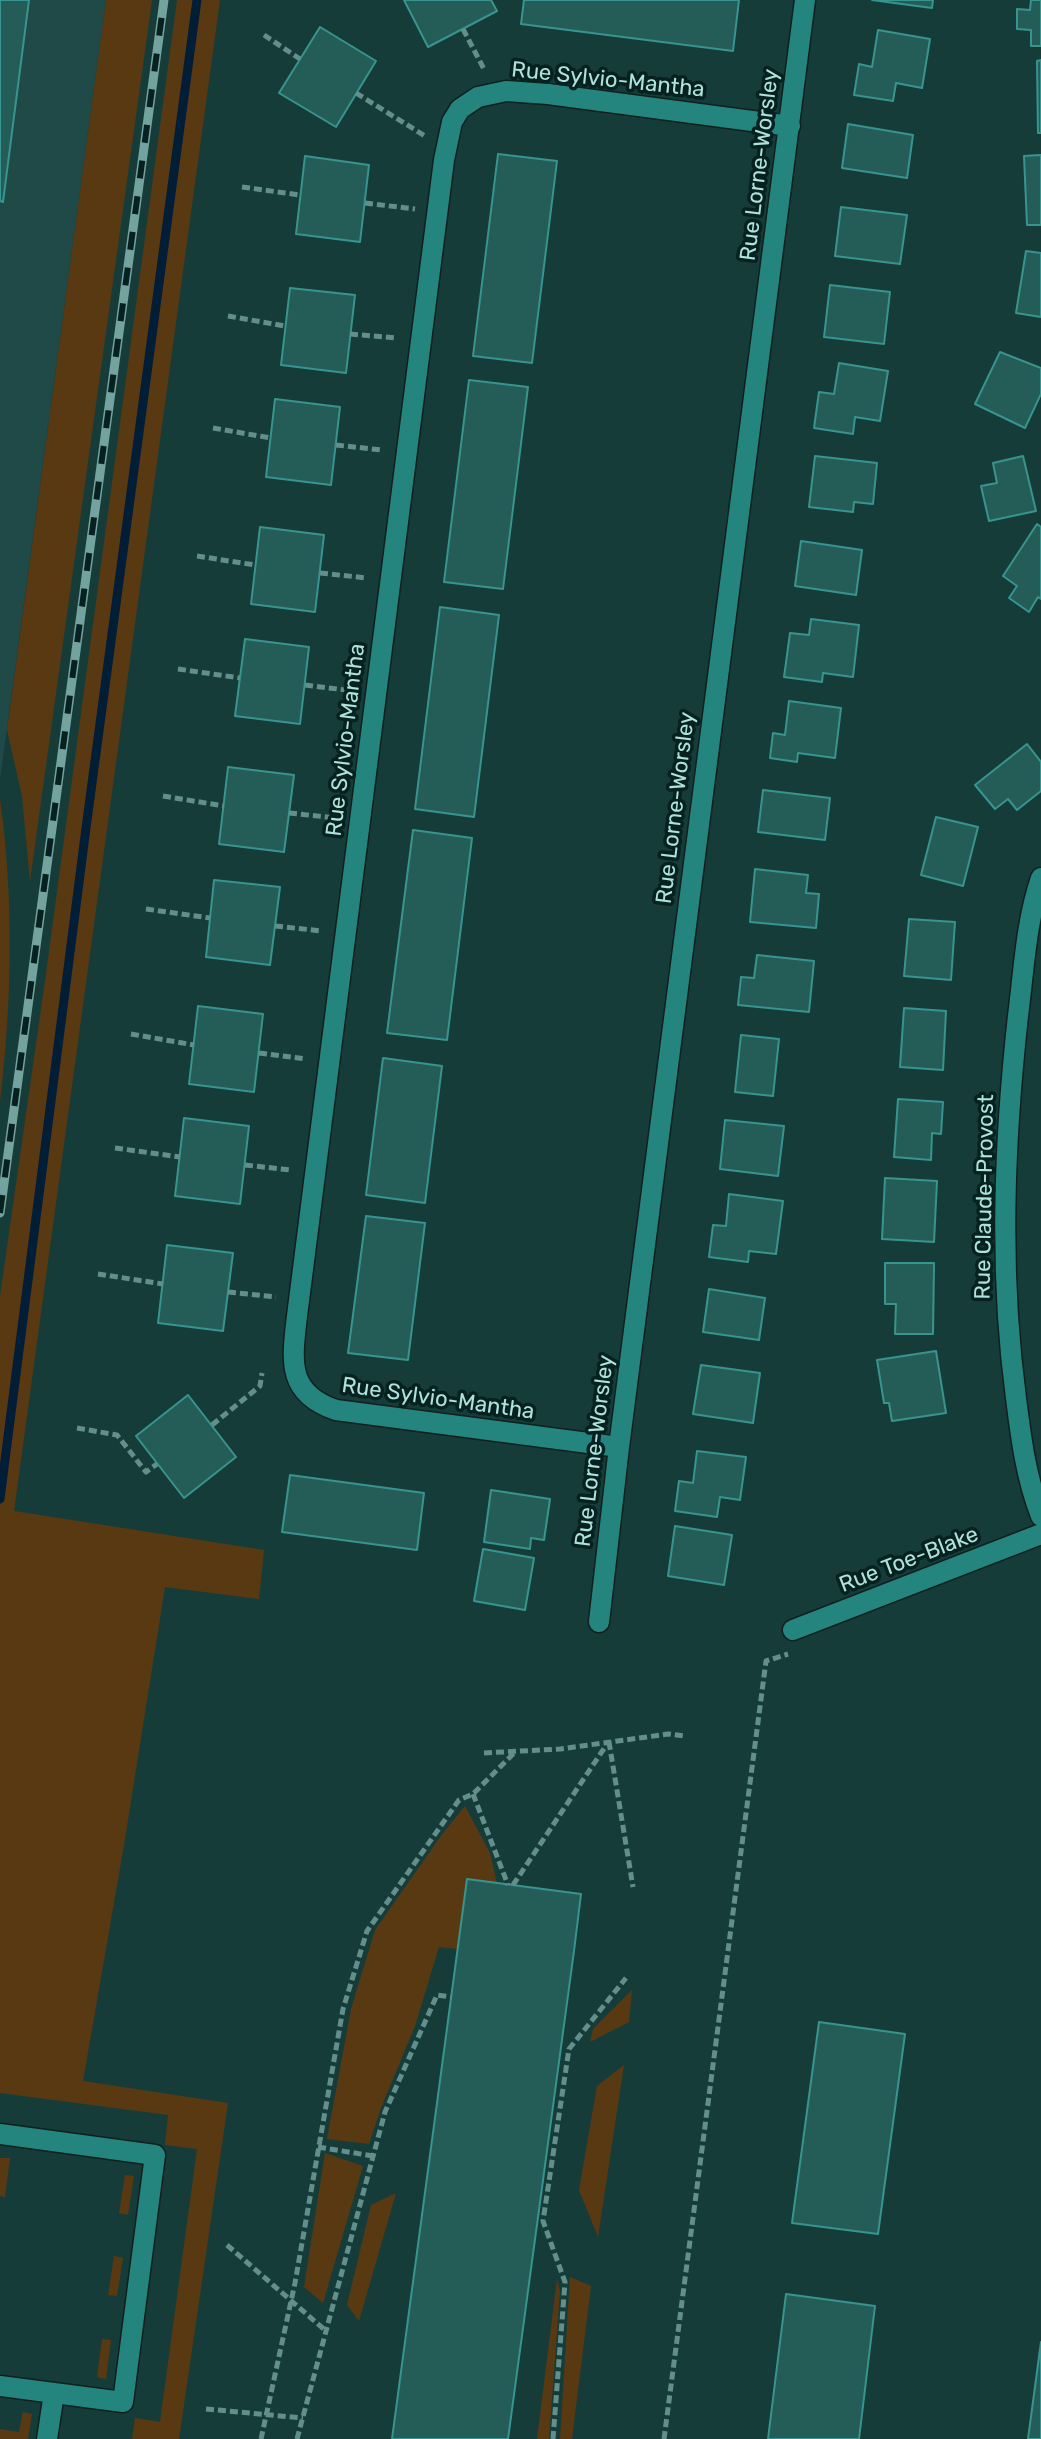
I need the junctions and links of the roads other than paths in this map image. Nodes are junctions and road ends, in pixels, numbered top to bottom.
1 (805, 0) edge
2 (790, 126) junction
3 (1041, 878) edge
4 (619, 1447) junction
5 (1041, 1516) edge
6 (1041, 1534) edge
7 (599, 1622) dead end
8 (797, 1640) road end
9 (0, 2134) edge
10 (0, 2386) edge
11 (54, 2393) junction
12 (47, 2439) edge

1 - 2 street, Rue Lorne-Worsley
2 - 4 street, Rue Lorne-Worsley
2 - 4 street, Rue Sylvio-Mantha
3 - 5 street, Rue Claude-Provost
4 - 7 street, Rue Lorne-Worsley
6 - 8 street, Rue Toe-Blake
9 - 11 street
10 - 11 street
11 - 12 street

